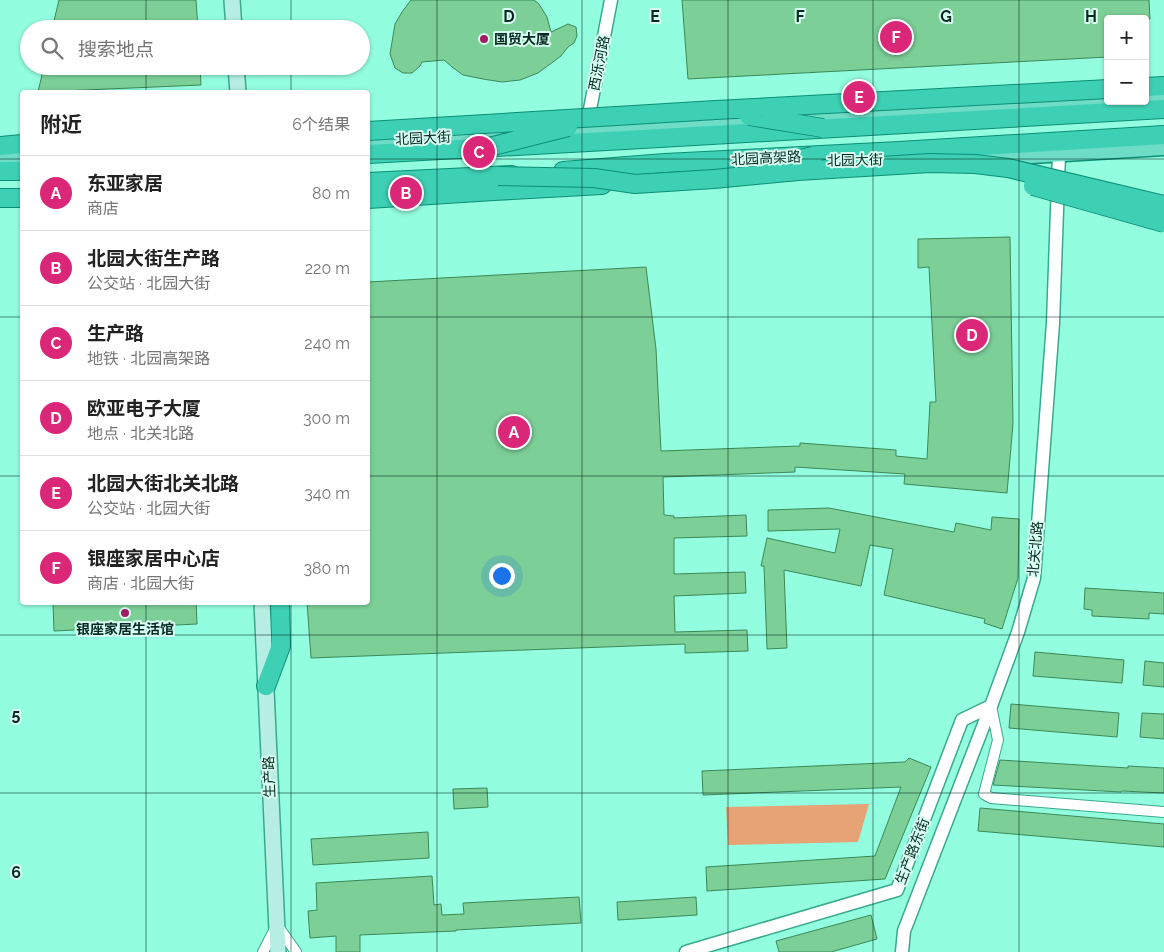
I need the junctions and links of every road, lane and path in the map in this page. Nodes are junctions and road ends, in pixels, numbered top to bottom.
1 (232, 0) edge
2 (611, 0) edge
3 (233, 20) edge
4 (237, 75) edge
5 (1164, 86) edge
6 (1149, 87) edge
7 (1104, 89) edge
8 (238, 90) edge
9 (1164, 96) edge
10 (1149, 97) edge
11 (1104, 99) edge
12 (1164, 109) edge
13 (716, 110) junction
14 (610, 116) junction
15 (587, 126) junction
16 (823, 128) junction
17 (370, 131) edge
18 (1164, 135) edge
19 (370, 140) edge
20 (20, 144) edge
21 (0, 146) edge
22 (1164, 147) edge
23 (485, 148) junction
24 (370, 154) edge
25 (1059, 154) junction
26 (20, 156) edge
27 (813, 156) junction
28 (0, 157) edge
29 (930, 163) junction
30 (20, 170) edge
31 (0, 171) edge
32 (498, 176) junction
33 (714, 179) junction
34 (370, 182) edge
35 (635, 184) junction
36 (370, 190) edge
37 (0, 198) edge
38 (20, 198) edge
39 (370, 199) edge
40 (1164, 205) edge
41 (20, 206) edge
42 (0, 207) edge
43 (1164, 223) edge
44 (262, 605) edge
45 (280, 605) edge
46 (266, 686) junction
47 (990, 706) junction
48 (1164, 812) edge
49 (277, 924) junction
50 (263, 952) edge
51 (278, 952) edge
52 (296, 952) edge
53 (686, 952) edge
54 (902, 952) edge

1 - 3 main road
2 - 15 street, 西泺河路
4 - 8 main road
5 - 6 highway
7 - 13 highway, bridge
9 - 10 main road
11 - 15 main road, 北园大街
12 - 16 highway, 北园高架路
13 - 14 highway, bridge
13 - 16 highway, bridge
14 - 17 highway, bridge
14 - 23 highway, bridge
15 - 19 main road, 北园大街
16 - 23 highway, 北园高架路, bridge
18 - 27 highway, 北园高架路
20 - 21 highway
22 - 25 main road, 北园大街
23 - 24 highway, 北园高架路
25 - 36 main road, 北园大街
25 - 47 street, 北关北路
26 - 28 main road
27 - 32 highway, 北园高架路, bridge
27 - 33 highway, bridge
29 - 33 highway, bridge
29 - 40 highway, bridge
29 - 43 highway, bridge
30 - 31 highway
32 - 34 highway, 北园高架路
32 - 35 highway, bridge
33 - 35 highway, bridge
35 - 39 highway, bridge
37 - 38 highway
41 - 42 main road
44 - 46 main road, 生产路
45 - 46 highway
46 - 49 main road, 生产路
47 - 48 street
47 - 53 street, 生产路东街
47 - 54 street, 北关北路
49 - 50 street
49 - 51 main road, 生产路
49 - 52 street

